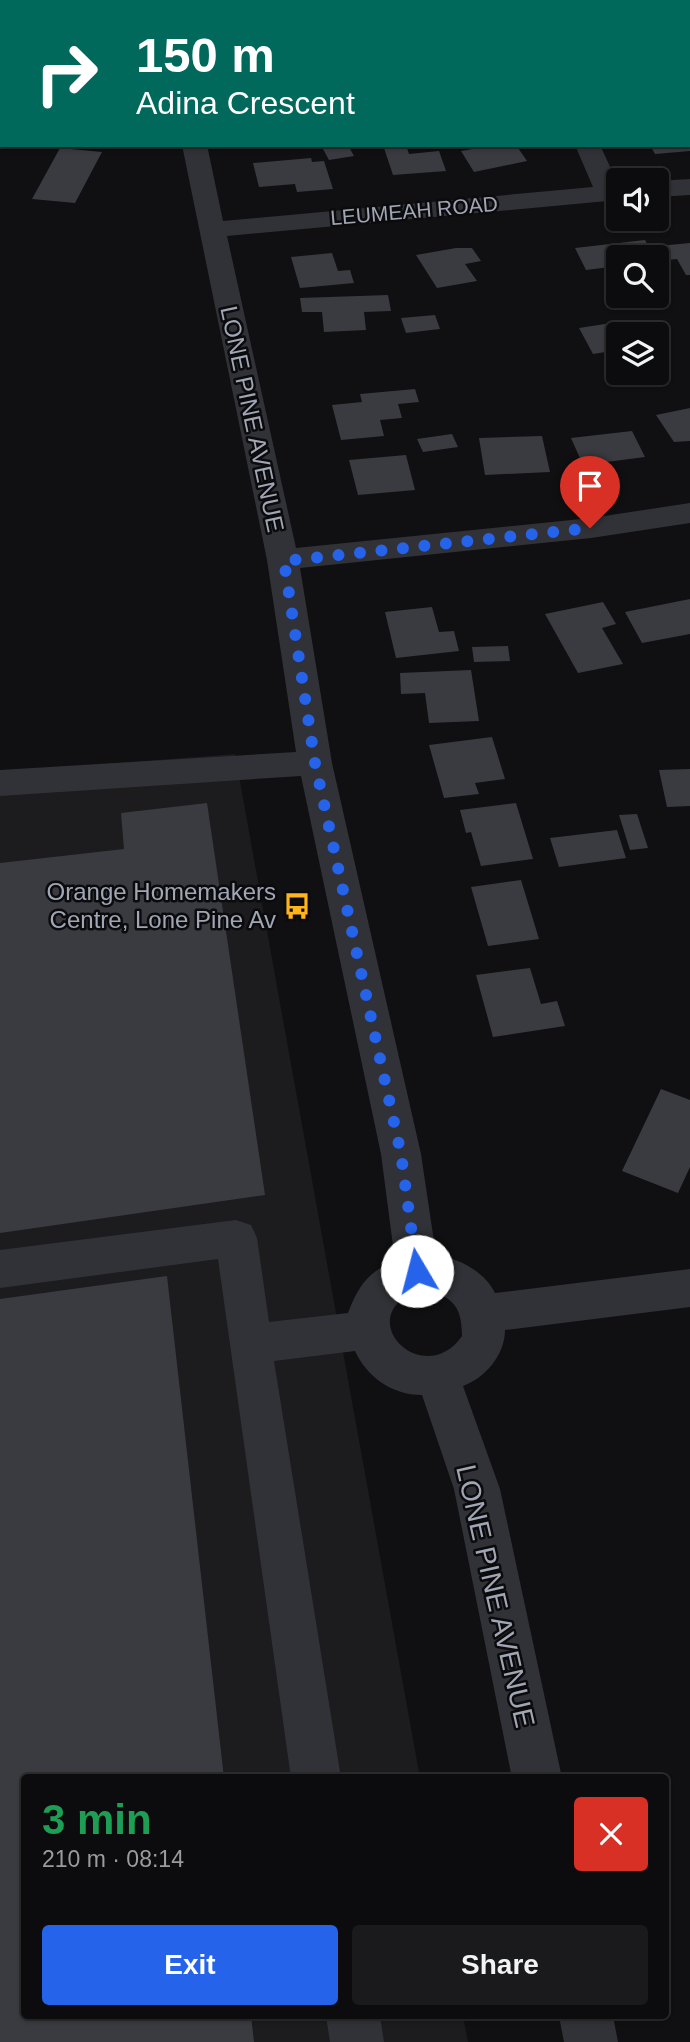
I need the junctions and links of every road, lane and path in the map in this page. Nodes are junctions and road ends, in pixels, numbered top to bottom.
1 (194, 147) edge
2 (588, 147) edge
3 (606, 180) edge
4 (690, 187) edge
5 (669, 188) edge
6 (606, 194) edge
7 (211, 230) junction
8 (690, 513) edge
9 (284, 561) junction
10 (315, 763) junction
11 (0, 783) edge
12 (0, 1269) edge
13 (417, 1271) junction
14 (690, 1288) edge
15 (484, 1314) junction
16 (368, 1330) junction
17 (250, 1344) junction
18 (437, 1375) junction
19 (315, 1774) edge
20 (536, 1774) edge
21 (353, 2019) edge
22 (587, 2019) edge
23 (356, 2042) edge
24 (591, 2042) edge

1 - 7 street, LONE PINE AVENUE
2 - 3 street
4 - 5 street
6 - 7 street, LEUMEAH ROAD
7 - 9 street, LONE PINE AVENUE
8 - 9 street
9 - 10 street, LONE PINE AVENUE
10 - 11 street
10 - 13 street, LONE PINE AVENUE
12 - 17 street
13 - 15 street
13 - 16 street
14 - 15 street
15 - 18 street
16 - 17 street
16 - 18 street
17 - 19 street
18 - 20 street, LONE PINE AVENUE
21 - 23 street
22 - 24 street

